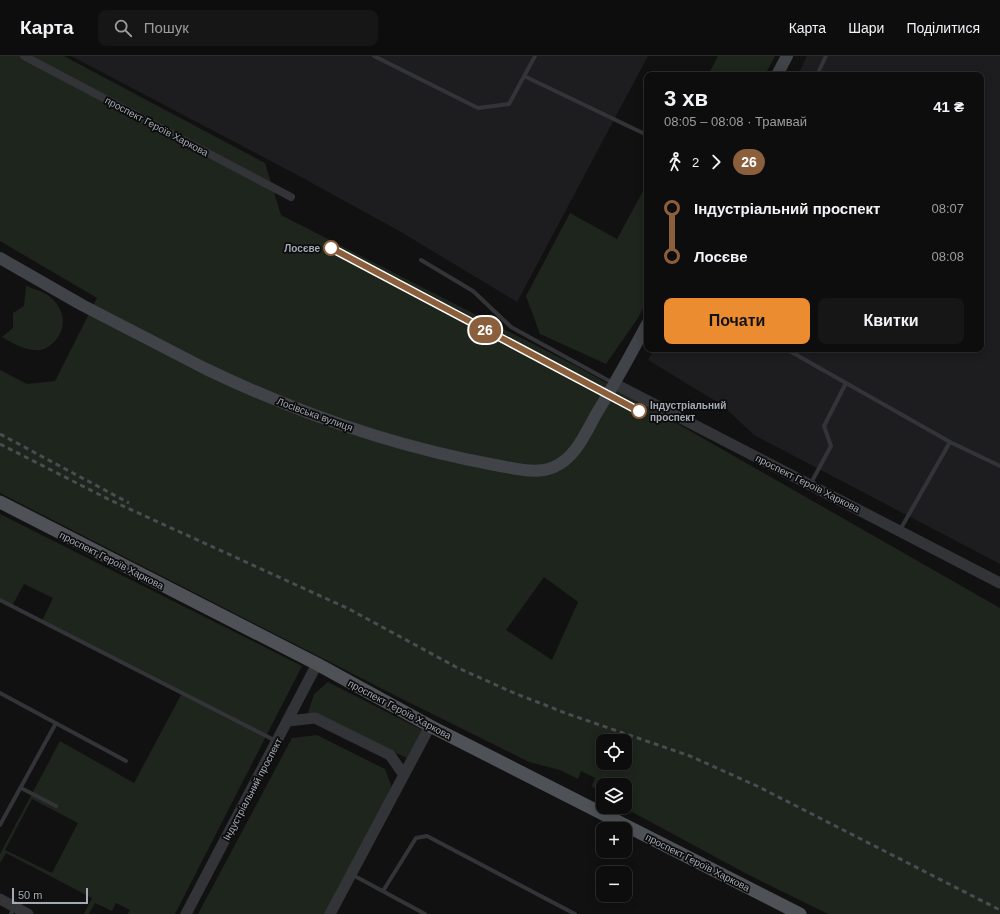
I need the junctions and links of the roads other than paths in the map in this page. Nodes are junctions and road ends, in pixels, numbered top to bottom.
1 (24, 56) edge
2 (374, 56) edge
3 (535, 56) edge
4 (787, 56) edge
5 (826, 56) edge
6 (779, 72) edge
7 (818, 72) edge
8 (524, 76) junction
9 (644, 134) edge
10 (291, 197) dead end
11 (0, 258) edge
12 (421, 260) dead end
13 (644, 330) edge
14 (791, 352) edge
15 (615, 384) junction
16 (846, 384) junction
17 (950, 442) junction
18 (1000, 466) edge
19 (810, 484) junction
20 (0, 502) edge
21 (900, 530) junction
22 (1000, 583) edge
23 (0, 600) edge
24 (317, 664) junction
25 (0, 693) edge
26 (288, 721) junction
27 (56, 723) junction
28 (430, 726) junction
29 (277, 741) junction
30 (126, 761) dead end
31 (404, 775) junction
32 (21, 788) junction
33 (56, 806) dead end
34 (0, 825) edge
35 (351, 874) junction
36 (383, 891) junction
37 (0, 899) edge
38 (13, 910) edge
39 (28, 914) edge
40 (186, 914) edge
41 (330, 914) edge
42 (425, 914) edge
43 (574, 914) edge
44 (800, 914) edge

1 - 10 street, проспект Героїв Харкова
2 - 8 lane
3 - 8 lane
4 - 6 main road
5 - 7 lane
8 - 9 lane
11 - 15 main road, Лосівська вулиця
12 - 15 lane
13 - 15 main road, Лосівська вулиця
14 - 16 lane
15 - 19 street, проспект Героїв Харкова
16 - 17 lane
16 - 19 lane
17 - 18 lane
17 - 21 lane
19 - 21 street, проспект Героїв Харкова
20 - 24 main road, проспект Героїв Харкова
21 - 22 street, проспект Героїв Харкова
23 - 29 lane
24 - 26 street, Індустріальний проспект
24 - 28 main road, проспект Героїв Харкова
25 - 27 lane
26 - 29 street, Індустріальний проспект
26 - 31 street
27 - 30 lane
27 - 32 lane
28 - 31 street
28 - 44 main road, проспект Героїв Харкова
29 - 40 street, Індустріальний проспект
31 - 35 street
32 - 33 lane
32 - 34 lane
35 - 36 lane
35 - 41 street
36 - 42 lane
36 - 43 lane
37 - 38 street
38 - 39 street

